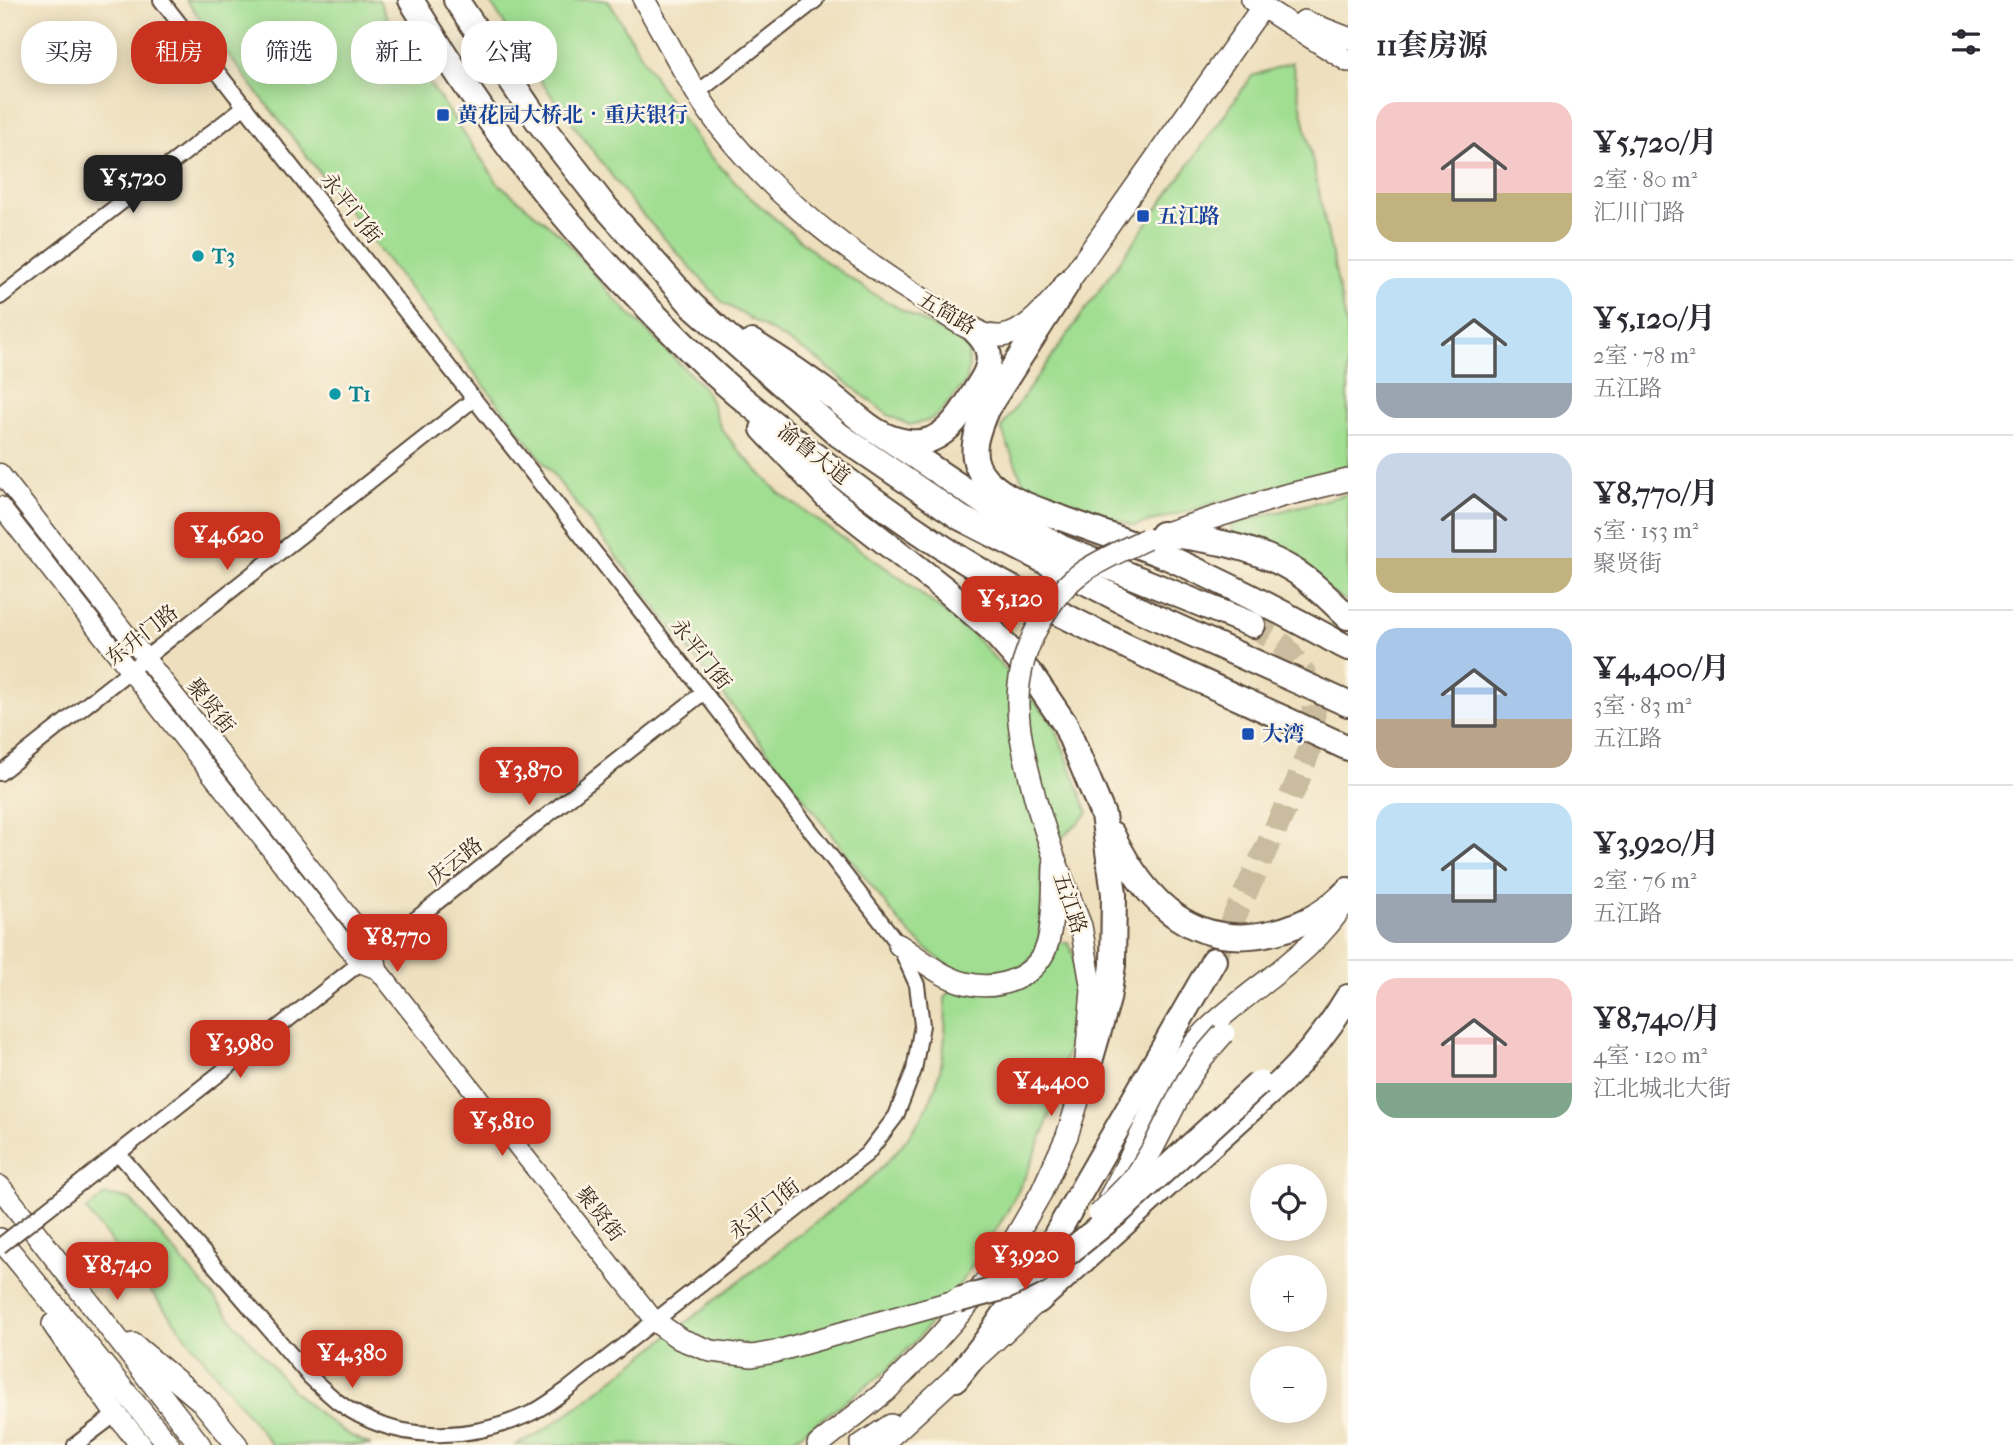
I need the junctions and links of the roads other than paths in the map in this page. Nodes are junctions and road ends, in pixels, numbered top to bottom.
1 (161, 0) edge
2 (411, 0) edge
3 (456, 0) edge
4 (644, 0) edge
5 (816, 0) edge
6 (1257, 3) edge
7 (1348, 38) edge
8 (1348, 61) edge
9 (697, 93) junction
10 (245, 106) junction
11 (1067, 284) junction
12 (0, 297) edge
13 (692, 305) junction
14 (975, 331) junction
15 (709, 368) junction
16 (474, 399) junction
17 (880, 433) junction
18 (0, 473) edge
19 (1348, 480) edge
20 (0, 506) edge
21 (1154, 536) junction
22 (1348, 617) edge
23 (1253, 625) tunnel mouth
24 (1348, 648) edge
25 (145, 660) junction
26 (129, 671) junction
27 (705, 692) junction
28 (1348, 704) edge
29 (1348, 748) edge
30 (0, 773) edge
31 (1103, 815) junction
32 (1054, 857) junction
33 (1348, 890) edge
34 (1348, 897) edge
35 (899, 945) junction
36 (375, 950) junction
37 (1214, 960) tunnel mouth
38 (1292, 961) junction
39 (360, 963) junction
40 (378, 970) junction
41 (1345, 1001) edge
42 (1084, 1082) junction
43 (119, 1154) junction
44 (0, 1187) edge
45 (0, 1238) edge
46 (0, 1247) edge
47 (958, 1300) junction
48 (1038, 1301) junction
49 (103, 1318) junction
50 (656, 1322) junction
51 (947, 1386) junction
52 (116, 1414) junction
53 (75, 1445) edge
54 (141, 1445) edge
55 (169, 1445) edge
56 (200, 1445) edge
57 (236, 1445) edge
58 (818, 1445) edge
59 (861, 1445) edge
60 (881, 1445) edge

1 - 10 street, 永平门街
2 - 15 highway, 渝鲁大道
3 - 13 highway, 渝鲁大道
4 - 9 main road, 五简路
5 - 9 street
6 - 7 main road
6 - 8 main road
6 - 11 main road, 五简路
9 - 14 main road, 五简路
10 - 12 street
10 - 16 street, 永平门街
11 - 14 main road, 五简路
11 - 24 highway
13 - 17 highway
13 - 28 highway, 渝鲁大道
14 - 17 highway
15 - 29 highway, 渝鲁大道
15 - 31 highway
16 - 25 street, 东升门路
16 - 27 street, 永平门街
17 - 23 highway
18 - 25 street, 聚贤街
19 - 21 main road, 五江路
20 - 26 street, 聚贤街
21 - 22 highway
21 - 32 main road, 五江路, bridge
25 - 26 street, 东升门路
25 - 36 street, 聚贤街
26 - 30 street, 东升门路
26 - 39 street, 聚贤街
27 - 35 street, 永平门街
27 - 36 street, 庆云路
31 - 33 highway
31 - 42 highway
32 - 35 main road
32 - 42 main road, 五江路
34 - 38 main road
35 - 50 street, 永平门街
36 - 39 street, 庆云路
36 - 40 street, 聚贤街
37 - 51 highway
38 - 47 main road, bridge
38 - 48 main road
39 - 40 street
39 - 43 street, 庆云路
40 - 50 street, 聚贤街
41 - 47 highway, bridge
41 - 48 highway
42 - 58 main road, 五江路
43 - 46 street, 庆云路, bridge
43 - 50 street, 永平门街
44 - 49 main road
45 - 55 main road
46 - 52 main road
47 - 50 main road, bridge
48 - 51 main road
49 - 56 main road
49 - 57 main road
51 - 59 main road
51 - 60 main road
52 - 53 street
52 - 54 main road

